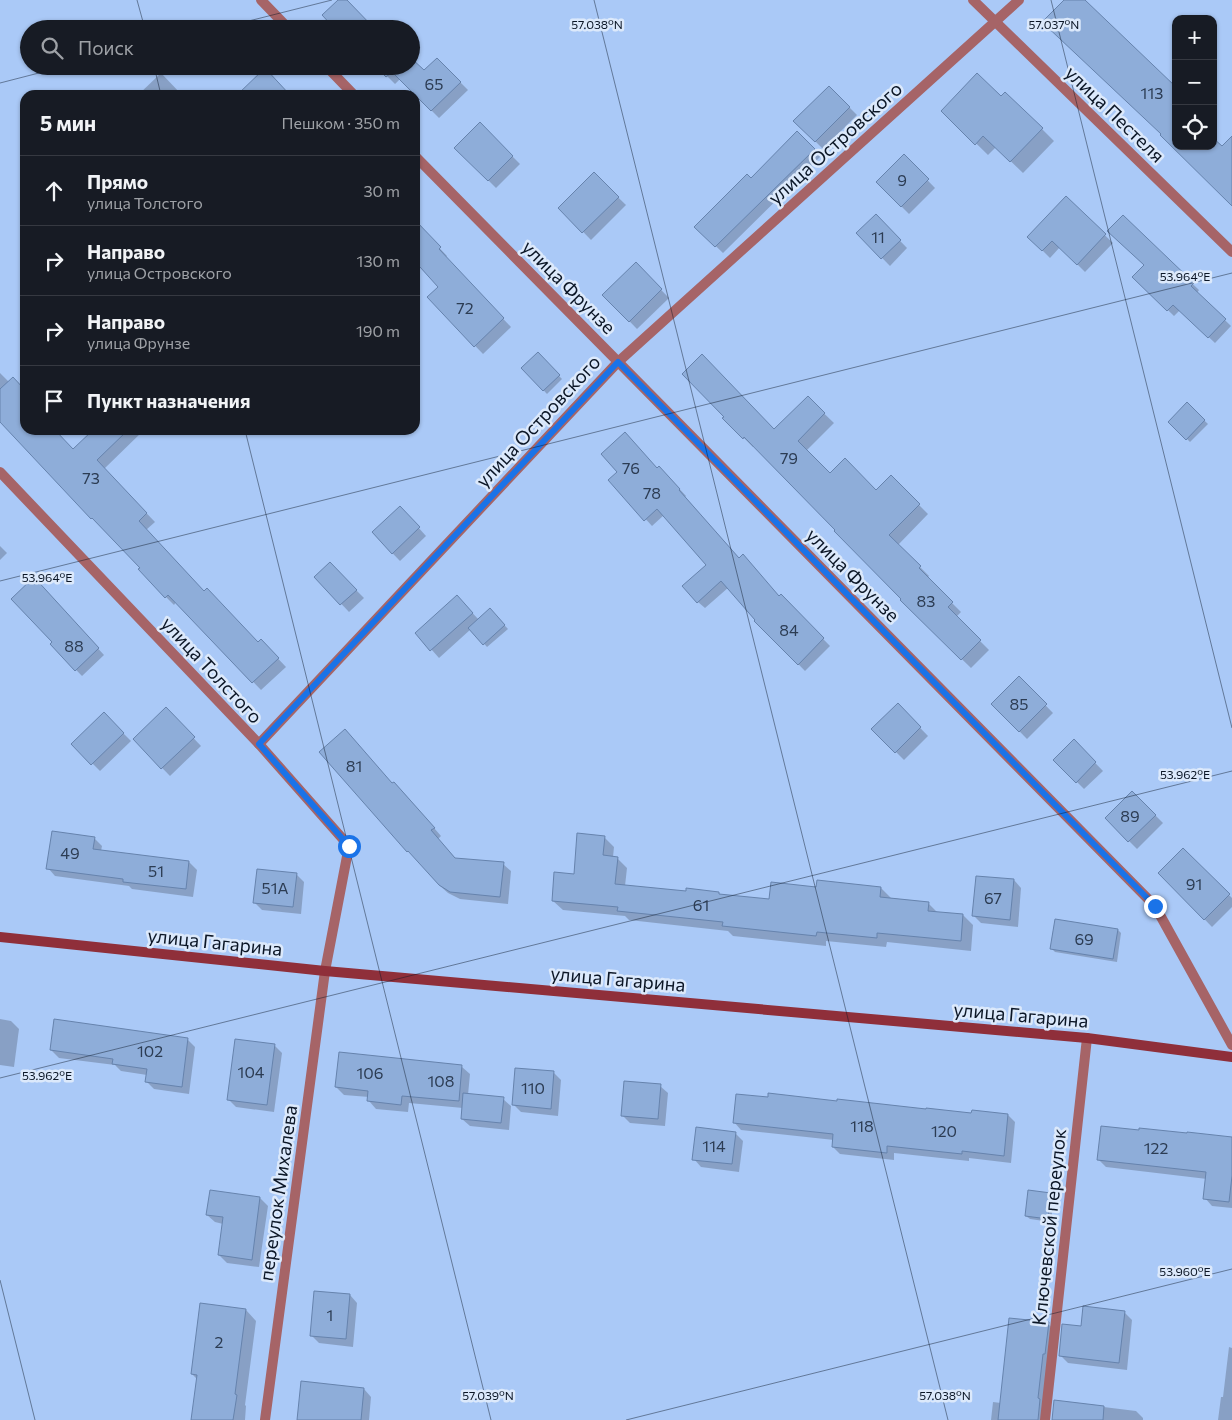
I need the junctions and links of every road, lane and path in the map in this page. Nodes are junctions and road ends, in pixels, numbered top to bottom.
1 (260, 0) edge
2 (974, 0) edge
3 (1019, 0) edge
4 (280, 20) edge
5 (995, 22) junction
6 (335, 75) edge
7 (349, 90) edge
8 (420, 161) edge
9 (1232, 252) edge
10 (618, 362) junction
11 (0, 472) edge
12 (259, 744) junction
13 (0, 936) edge
14 (325, 971) junction
15 (1088, 1038) junction
16 (1232, 1045) edge
17 (1232, 1057) edge
18 (265, 1420) edge
19 (1045, 1420) edge

1 - 4 street
2 - 5 street, улица Пестеля
3 - 5 street, улица Островского
5 - 9 street, улица Пестеля
5 - 10 street, улица Островского
6 - 7 street
8 - 10 street, улица Фрунзе
10 - 12 street, улица Островского
10 - 16 street, улица Фрунзе
11 - 12 street, улица Толстого
12 - 14 street, улица Толстого
13 - 14 main road, улица Гагарина
14 - 15 main road, улица Гагарина
14 - 18 street, переулок Михалева
15 - 17 main road, улица Гагарина
15 - 19 street, Ключевской переулок

